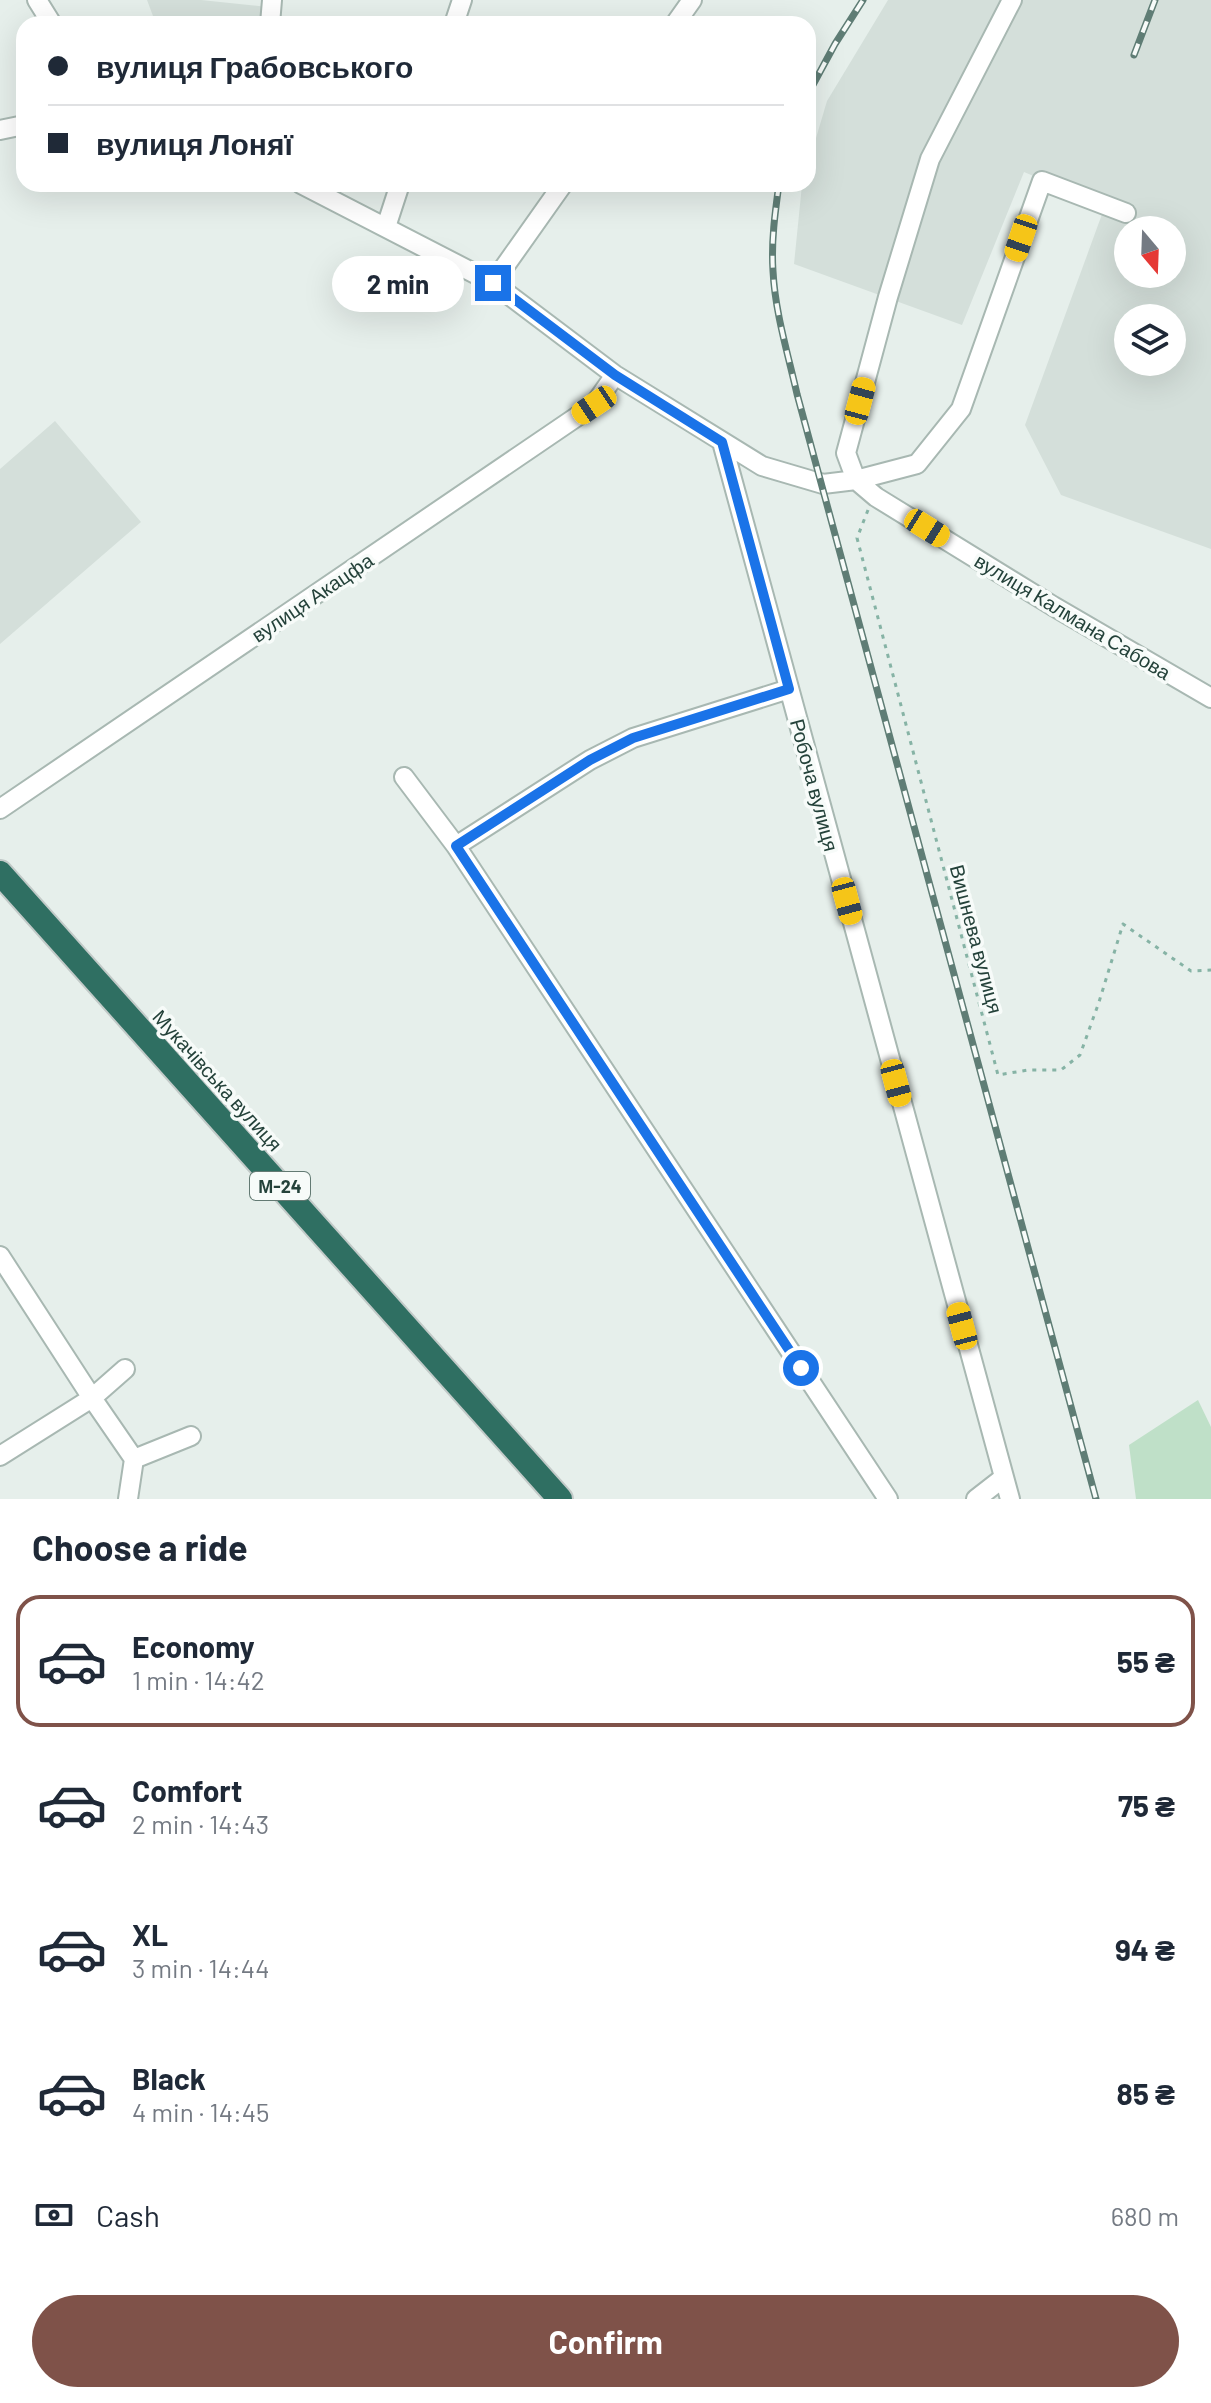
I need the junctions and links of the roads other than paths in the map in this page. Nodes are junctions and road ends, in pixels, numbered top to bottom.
1 (1012, 0) edge
2 (317, 192) edge
3 (397, 192) edge
4 (557, 192) edge
5 (1126, 213) dead end
6 (386, 227) junction
7 (493, 283) junction
8 (615, 375) junction
9 (722, 442) junction
10 (856, 480) junction
11 (789, 689) junction
12 (1211, 698) edge
13 (404, 777) dead end
14 (0, 809) edge
15 (456, 846) junction
16 (0, 873) edge
17 (0, 1256) edge
18 (125, 1369) dead end
19 (92, 1398) junction
20 (191, 1436) dead end
21 (0, 1456) edge
22 (134, 1459) junction
23 (1003, 1478) junction
24 (128, 1499) edge
25 (560, 1499) edge
26 (888, 1499) edge
27 (976, 1499) edge
28 (1010, 1499) edge

1 - 10 street
2 - 6 street
3 - 6 street
4 - 7 street
5 - 10 street
6 - 7 street
7 - 8 street
8 - 9 street
8 - 14 street, вулиця Акацфа
9 - 10 street
9 - 11 street, Робоча вулиця
10 - 12 street, вулиця Калмана Сабова
11 - 15 street
11 - 23 street, Робоча вулиця
13 - 15 street
15 - 26 street
16 - 25 highway, Мукачівська вулиця / М-24
17 - 19 street
18 - 19 street
19 - 21 street
19 - 22 street
20 - 22 street
22 - 24 street
23 - 27 street
23 - 28 street, Робоча вулиця

